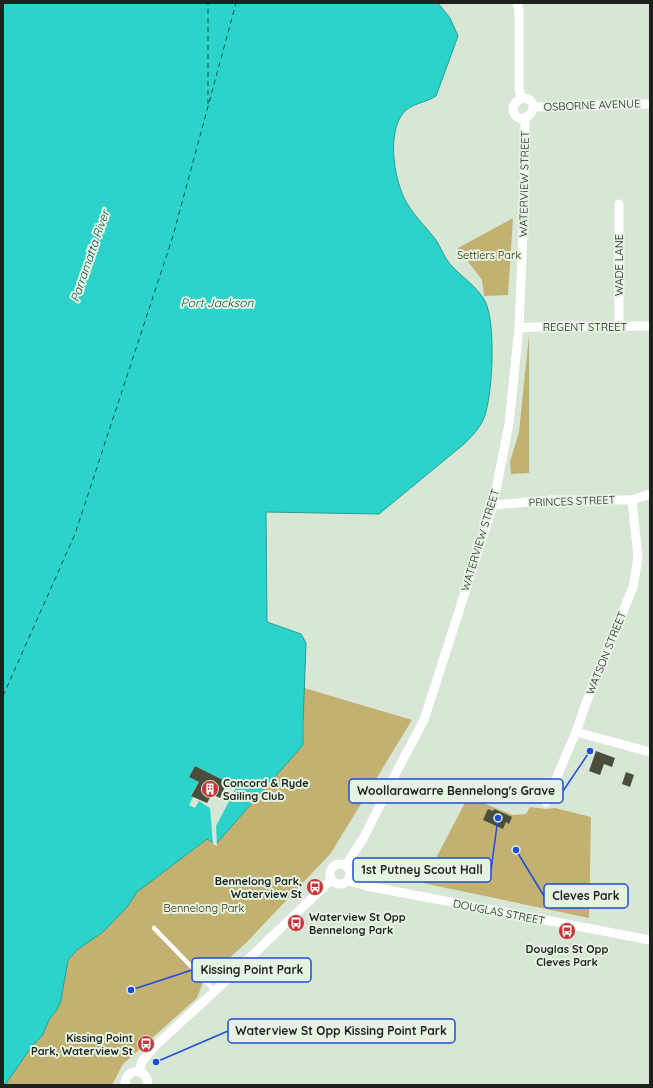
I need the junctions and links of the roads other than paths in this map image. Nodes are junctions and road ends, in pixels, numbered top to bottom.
1 (517, 3) edge
2 (521, 99) junction
3 (650, 104) edge
4 (534, 107) junction
5 (525, 118) junction
6 (619, 204) dead end
7 (650, 326) edge
8 (619, 327) junction
9 (519, 328) junction
10 (650, 494) edge
11 (632, 500) junction
12 (493, 505) junction
13 (576, 732) junction
14 (650, 752) edge
15 (546, 802) dead end
16 (346, 865) junction
17 (331, 880) junction
18 (348, 881) junction
19 (154, 928) dead end
20 (650, 940) edge
21 (215, 991) junction
22 (139, 1072) junction
23 (125, 1085) edge
24 (148, 1085) edge

1 - 2 street
2 - 4 street
2 - 5 street
3 - 4 street, OSBORNE AVENUE
4 - 5 street
5 - 9 street, WATERVIEW STREET
6 - 8 street, WADE LANE
7 - 8 street, REGENT STREET
8 - 9 street, REGENT STREET
9 - 12 street, WATERVIEW STREET
10 - 11 street, PRINCES STREET
11 - 12 street, PRINCES STREET
11 - 13 street, WATSON STREET
12 - 16 street, WATERVIEW STREET
13 - 14 street
13 - 15 street, WATSON STREET
16 - 17 street
16 - 18 street
17 - 18 street
17 - 21 street
18 - 20 street, DOUGLAS STREET
19 - 21 lane
21 - 22 street
22 - 23 street
22 - 24 street

